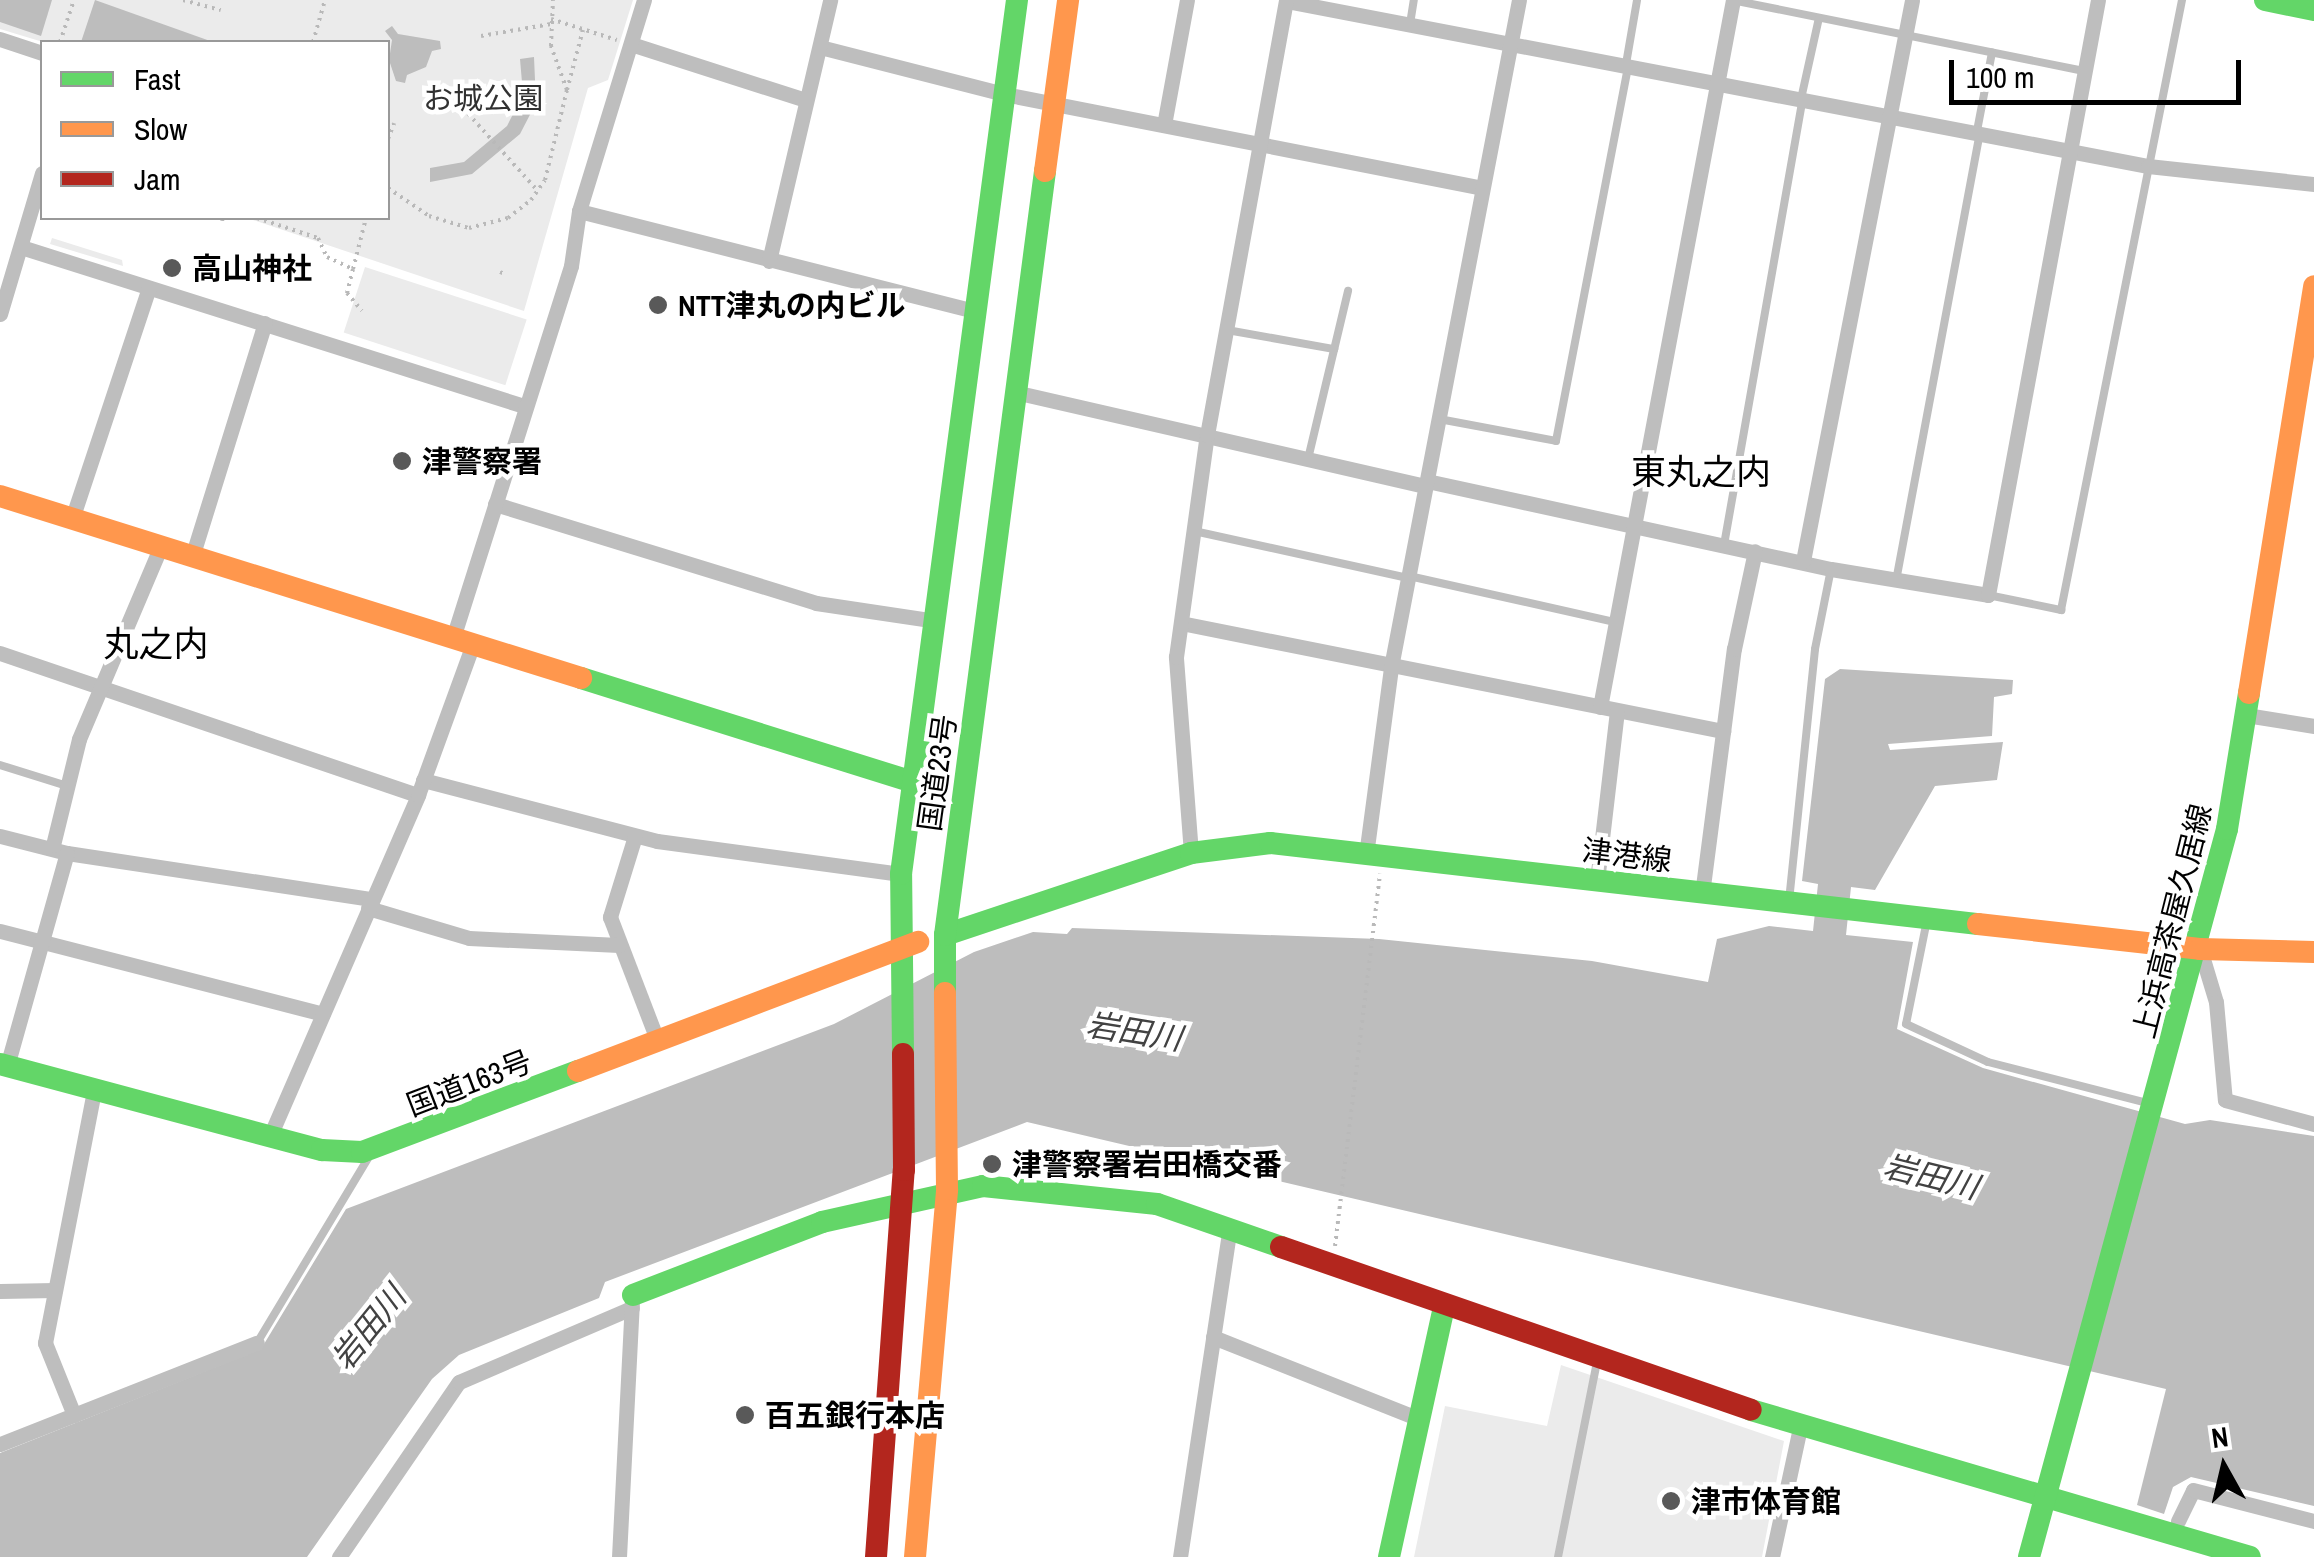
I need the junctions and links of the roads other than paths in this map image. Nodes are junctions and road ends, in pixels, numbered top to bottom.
1 (644, 0) edge
2 (830, 0) edge
3 (1017, 0) edge
4 (1068, 0) edge
5 (1187, 0) edge
6 (1286, 0) edge
7 (1414, 0) edge
8 (1519, 0) edge
9 (1637, 0) edge
10 (1732, 0) edge
11 (1912, 0) edge
12 (2098, 0) edge
13 (2182, 0) edge
14 (2265, 0) edge
15 (2314, 10) edge
16 (1820, 18) junction
17 (1410, 24) junction
18 (1905, 35) junction
19 (0, 39) edge
20 (631, 44) junction
21 (1511, 44) junction
22 (820, 47) junction
23 (1992, 52) junction
24 (40, 53) edge
25 (1627, 65) junction
26 (2084, 71) junction
27 (1717, 82) junction
28 (1004, 94) junction
29 (1802, 99) junction
30 (805, 100) junction
31 (1055, 102) junction
32 (1889, 116) junction
33 (1164, 125) junction
34 (1978, 132) junction
35 (1261, 146) junction
36 (2069, 150) junction
37 (2148, 166) junction
38 (40, 179) edge
39 (2314, 184) edge
40 (1481, 188) junction
41 (579, 211) junction
42 (21, 246) junction
43 (769, 261) junction
44 (2314, 286) edge
45 (150, 288) junction
46 (1348, 291) dead end
47 (977, 312) junction
48 (0, 314) edge
49 (266, 323) junction
50 (2311, 329) edge
51 (1227, 330) junction
52 (1334, 349) junction
53 (1019, 393) junction
54 (524, 406) junction
55 (1438, 419) junction
56 (1207, 435) junction
57 (1308, 458) junction
58 (1426, 483) junction
59 (0, 496) edge
60 (494, 504) junction
61 (72, 519) junction
62 (1634, 526) junction
63 (1194, 531) junction
64 (1724, 545) junction
65 (160, 548) junction
66 (1755, 551) junction
67 (192, 557) junction
68 (1803, 561) junction
69 (1831, 569) junction
70 (1408, 577) junction
71 (1896, 582) junction
72 (1988, 595) junction
73 (936, 621) junction
74 (1616, 622) junction
75 (1181, 623) junction
76 (463, 641) junction
77 (0, 653) edge
78 (1391, 667) junction
79 (101, 688) junction
80 (1609, 709) junction
81 (2246, 716) junction
82 (2314, 726) edge
83 (1724, 731) junction
84 (0, 765) edge
85 (913, 782) junction
86 (69, 787) junction
87 (420, 788) junction
88 (0, 836) edge
89 (634, 836) junction
90 (60, 849) junction
91 (1191, 853) junction
92 (1374, 856) junction
93 (901, 874) junction
94 (1597, 881) junction
95 (1702, 894) junction
96 (370, 904) junction
97 (1794, 906) junction
98 (1923, 919) junction
99 (0, 931) edge
100 (43, 942) junction
101 (619, 945) junction
102 (945, 945) junction
103 (2200, 949) junction
104 (902, 952) junction
105 (2314, 952) edge
106 (323, 1014) junction
107 (658, 1042) junction
108 (4, 1065) edge
109 (94, 1090) junction
110 (2156, 1107) junction
111 (2314, 1124) edge
112 (270, 1136) junction
113 (373, 1150) junction
114 (946, 1179) junction
115 (902, 1201) junction
116 (1230, 1228) junction
117 (55, 1290) junction
118 (0, 1291) edge
119 (632, 1302) junction
120 (1444, 1306) junction
121 (1213, 1337) junction
122 (258, 1343) joint
123 (1598, 1357) junction
124 (74, 1415) junction
125 (1419, 1419) junction
126 (1800, 1427) junction
127 (0, 1444) edge
128 (2042, 1500) junction
129 (2178, 1521) dead end
130 (2314, 1521) edge
131 (2245, 1556) edge
132 (340, 1557) edge
133 (619, 1557) edge
134 (876, 1557) edge
135 (915, 1557) edge
136 (1180, 1557) edge
137 (1390, 1557) edge
138 (1558, 1557) edge
139 (1772, 1557) edge
140 (2029, 1557) edge

1 - 20 street
2 - 22 street
3 - 28 main road, 国道23号
4 - 31 main road, 国道23号
5 - 33 street
6 - 17 street
6 - 35 street
7 - 17 lane
8 - 21 street
9 - 25 lane
10 - 16 lane
10 - 27 street
11 - 18 street
12 - 26 street
13 - 37 lane
14 - 15 main road
16 - 18 lane
16 - 29 lane
17 - 21 street
18 - 23 lane
18 - 32 street
19 - 24 street
20 - 30 street
20 - 41 street
21 - 25 street
21 - 40 street
22 - 28 street
22 - 30 street
23 - 26 lane
23 - 34 lane
25 - 27 street
25 - 55 lane
26 - 36 street
27 - 29 street
27 - 62 street
28 - 31 street
28 - 47 main road, 国道23号
29 - 32 street
29 - 64 lane
30 - 43 street
31 - 33 street
31 - 53 main road, 国道23号
32 - 34 street
32 - 68 street
33 - 35 street
34 - 36 street
34 - 71 lane
35 - 40 street
35 - 51 street
36 - 37 street
36 - 72 street
37 - 39 street
37 - 72 lane
38 - 42 street
40 - 55 street
41 - 43 street
41 - 54 street
42 - 45 street
42 - 48 street
43 - 47 street
44 - 50 main road, 上浜高茶屋久居線
45 - 49 street
45 - 61 street
46 - 52 lane
47 - 73 main road, 国道23号
49 - 54 street
49 - 67 street
50 - 81 main road, 上浜高茶屋久居線
51 - 52 lane
51 - 56 street
52 - 57 lane
53 - 56 street
53 - 102 main road, 国道23号
54 - 60 street
55 - 58 street
56 - 57 street
56 - 63 street
57 - 58 street
58 - 62 street
58 - 70 street
59 - 61 main road
60 - 73 street
60 - 76 street
61 - 65 main road
62 - 64 street
62 - 74 street
63 - 70 lane
63 - 75 street
64 - 66 street
65 - 67 main road
65 - 79 street
66 - 68 street
66 - 83 street
67 - 76 main road
68 - 69 street
69 - 71 street
69 - 97 lane
70 - 74 lane
70 - 78 street
71 - 72 street
73 - 85 main road, 国道23号
74 - 80 street
75 - 78 street
75 - 91 street
76 - 85 main road
76 - 87 street
77 - 79 street
78 - 80 street
78 - 92 street
79 - 86 street
79 - 87 street
80 - 83 street
80 - 94 street
81 - 82 street
81 - 103 main road, 上浜高茶屋久居線
83 - 95 street
84 - 86 lane
85 - 93 main road, 国道23号
86 - 90 street
87 - 89 street
87 - 96 street
88 - 90 street
89 - 93 street
89 - 101 street
90 - 96 street
90 - 100 street
91 - 92 main road, 津港線
91 - 102 main road, 津港線
92 - 94 main road, 津港線
93 - 104 main road, 国道23号
94 - 95 main road, 津港線
95 - 97 main road, 津港線
96 - 101 street
96 - 106 street
97 - 98 main road, 津港線
98 - 103 main road, 津港線
98 - 110 lane
99 - 100 street
100 - 106 street
100 - 108 street
101 - 107 street
102 - 104 main road, 国道163号
102 - 114 main road, 国道23号
103 - 105 main road, 津港線
103 - 110 main road, 上浜高茶屋久居線
103 - 111 street
104 - 107 main road, 国道163号
104 - 115 main road, 国道23号
106 - 112 street
107 - 113 main road, 国道163号
108 - 109 main road, 国道163号
109 - 112 main road, 国道163号
109 - 117 street
110 - 128 main road, 上浜高茶屋久居線
112 - 113 main road, 国道163号
113 - 122 lane
114 - 115 main road
114 - 116 main road
114 - 135 main road, 国道23号
115 - 119 main road
115 - 134 main road, 国道23号
116 - 120 main road
116 - 121 street
117 - 118 street
117 - 124 street
119 - 132 street
119 - 133 street
120 - 123 main road
120 - 125 main road
121 - 125 street
121 - 136 street
122 - 124 street
123 - 126 main road
123 - 138 lane
124 - 127 street
125 - 137 main road
126 - 128 main road
126 - 139 street
128 - 131 main road
128 - 140 main road, 上浜高茶屋久居線
129 - 130 street

